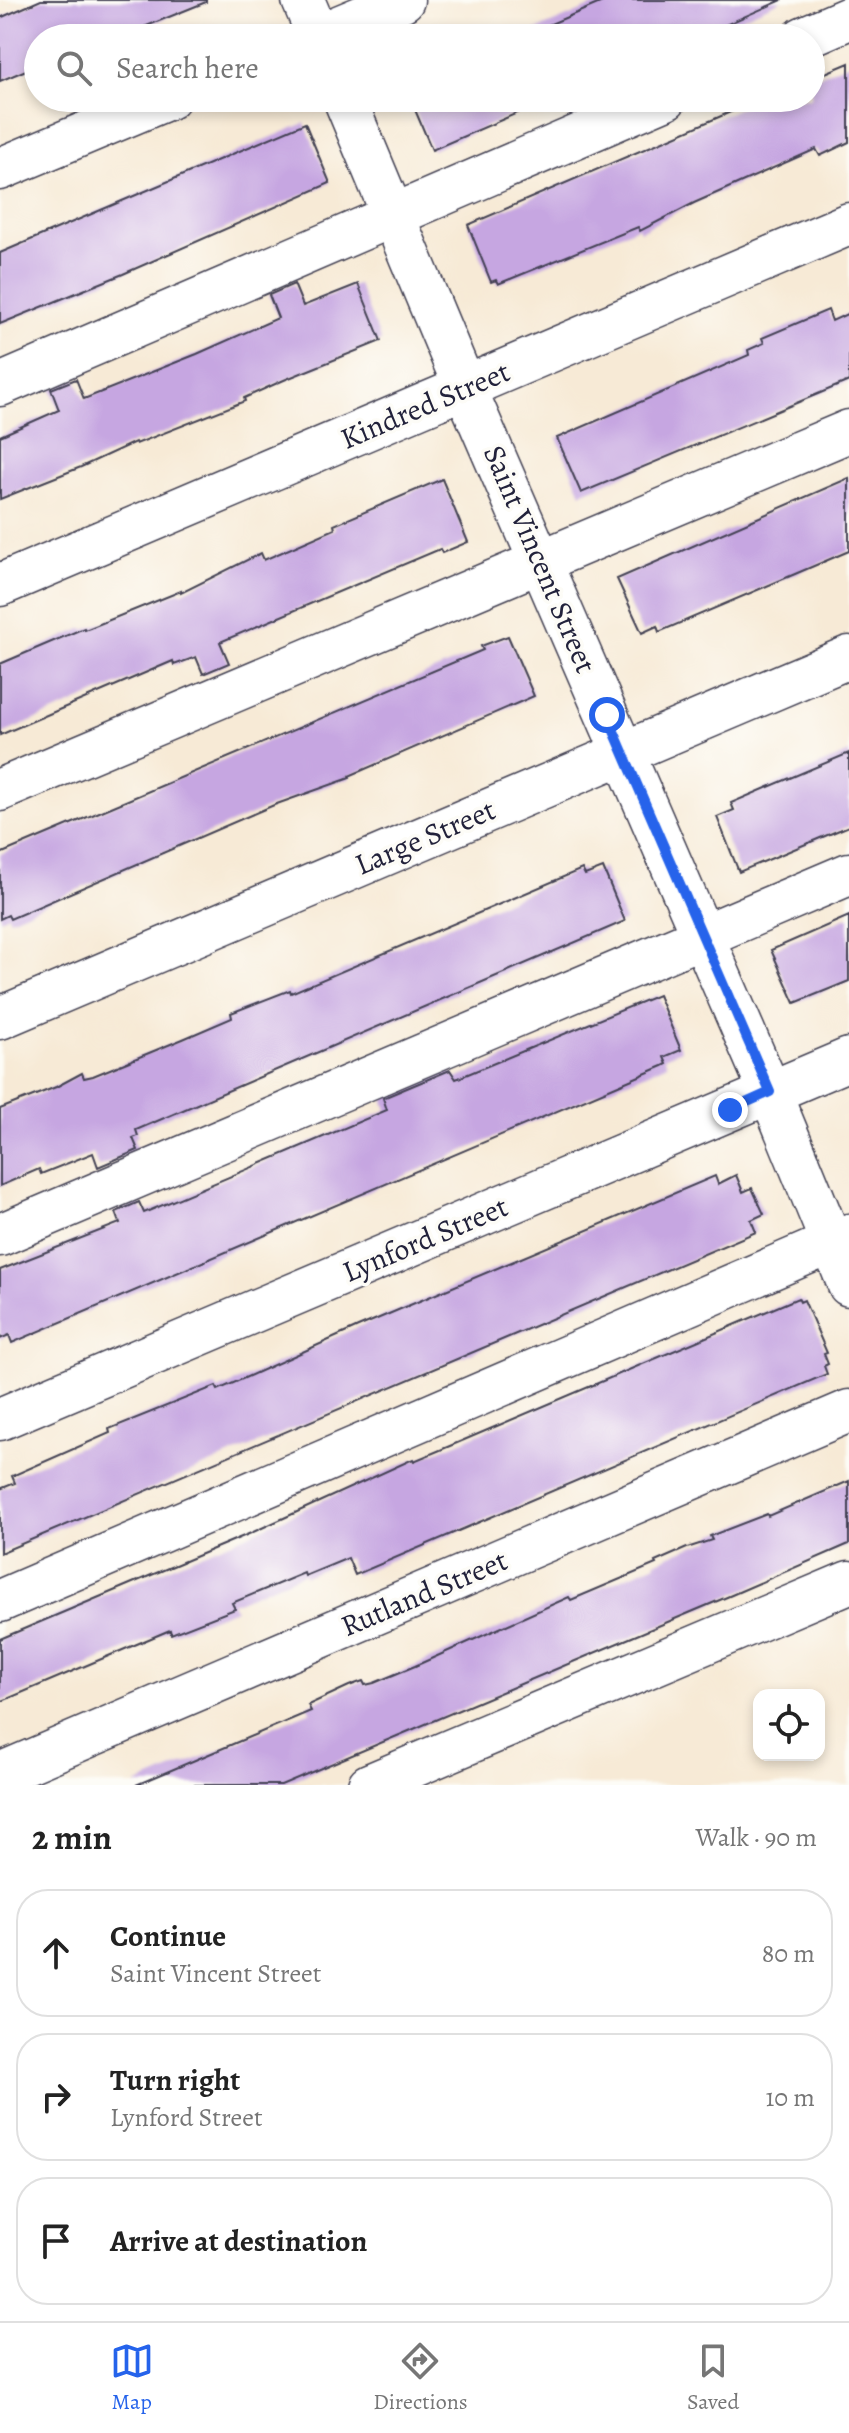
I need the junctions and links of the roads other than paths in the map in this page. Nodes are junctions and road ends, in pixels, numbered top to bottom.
1 (403, 0) edge
2 (849, 18) edge
3 (326, 24) edge
4 (825, 28) edge
5 (136, 112) edge
6 (350, 112) edge
7 (634, 112) edge
8 (0, 169) edge
9 (395, 216) junction
10 (849, 224) edge
11 (0, 385) edge
12 (465, 388) junction
13 (849, 431) edge
14 (541, 561) junction
15 (0, 585) edge
16 (849, 657) edge
17 (624, 753) junction
18 (0, 790) edge
19 (849, 874) edge
20 (701, 936) junction
21 (0, 1018) edge
22 (849, 1059) edge
23 (770, 1092) junction
24 (0, 1235) edge
25 (840, 1239) edge
26 (849, 1285) edge
27 (849, 1411) edge
28 (0, 1419) edge
29 (849, 1582) edge
30 (0, 1601) edge
31 (13, 1776) edge
32 (369, 1785) edge

1 - 3 street
2 - 4 street
5 - 8 street
6 - 9 street, Saint Vincent Street
7 - 9 street
9 - 11 street
9 - 12 street, Saint Vincent Street
10 - 12 street, Kindred Street
12 - 14 street, Saint Vincent Street
12 - 15 street, Kindred Street
13 - 14 street
14 - 17 street, Saint Vincent Street
14 - 18 street
16 - 17 street, Large Street
17 - 20 street, Saint Vincent Street
17 - 21 street, Large Street
19 - 20 street
20 - 23 street, Saint Vincent Street
20 - 24 street
22 - 23 street, Lynford Street
23 - 25 street, Saint Vincent Street
23 - 28 street, Lynford Street
25 - 26 street, Saint Vincent Street
25 - 30 street
27 - 31 street, Rutland Street
29 - 32 street

